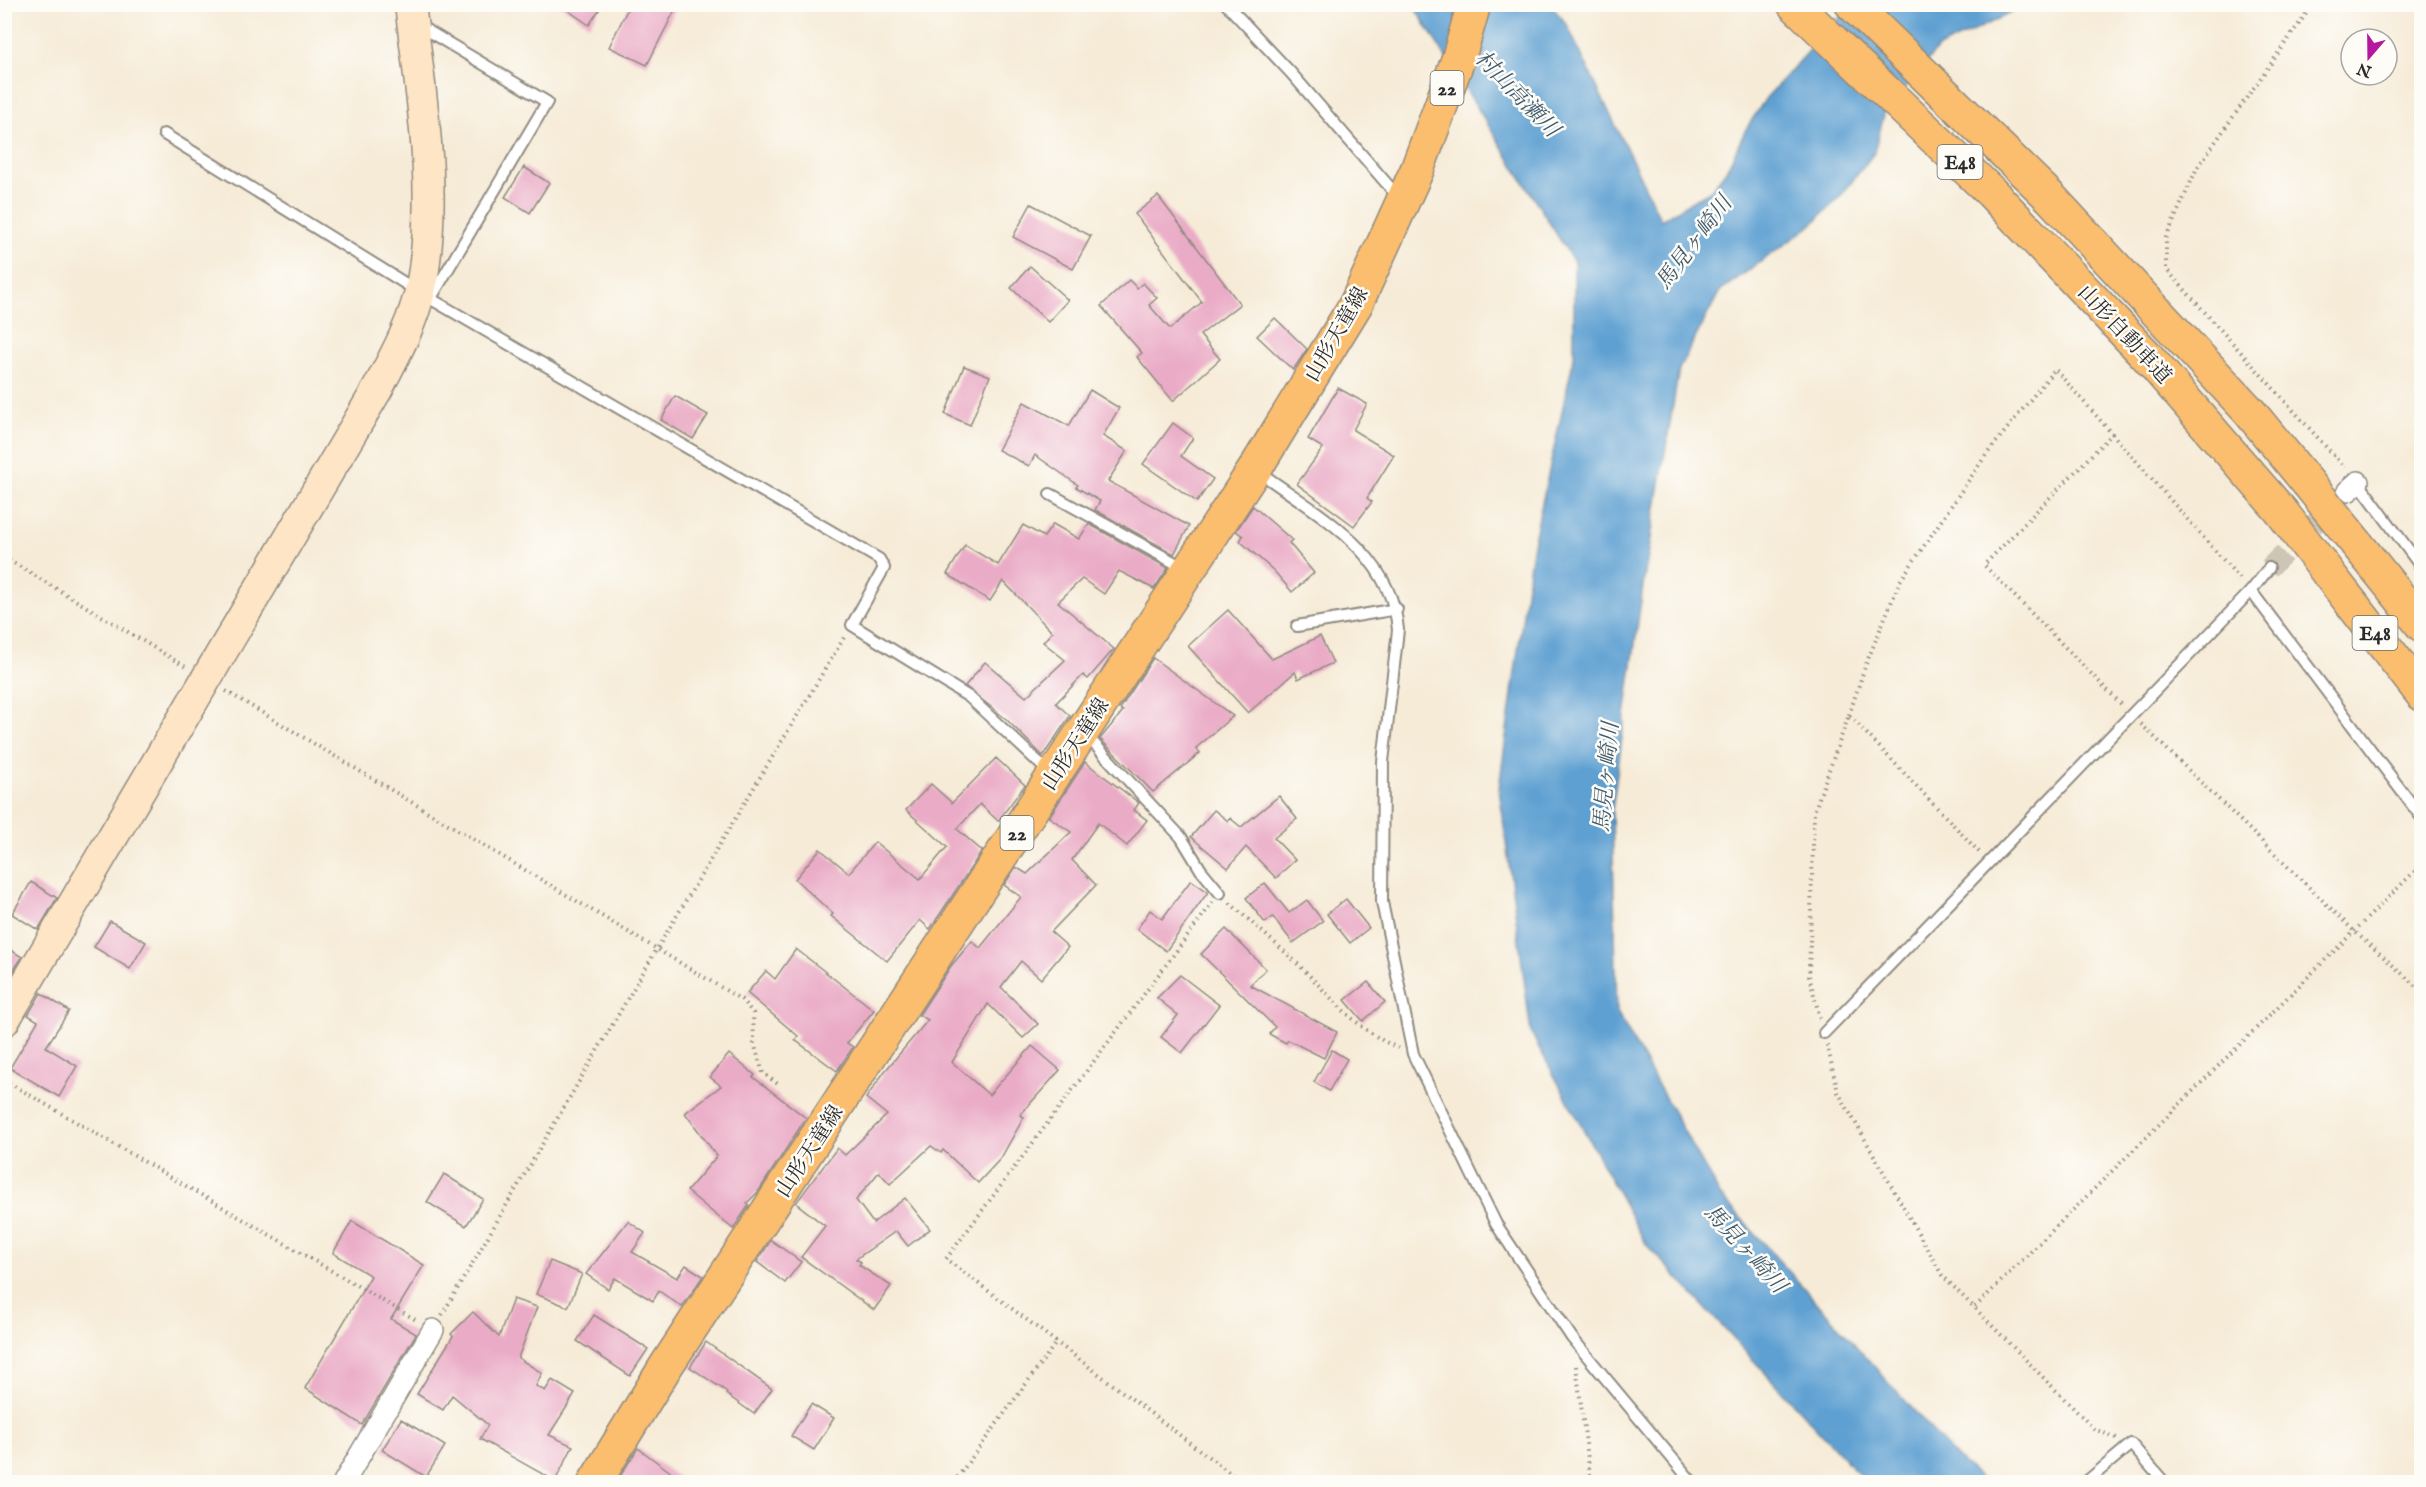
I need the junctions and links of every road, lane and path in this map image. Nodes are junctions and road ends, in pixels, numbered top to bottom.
1 (1226, 4) edge
2 (1474, 4) edge
3 (1794, 4) edge
4 (1852, 4) edge
5 (2313, 4) edge
6 (411, 13) edge
7 (164, 134) dead end
8 (1404, 204) junction
9 (425, 295) junction
10 (2114, 433) junction
11 (1255, 469) junction
12 (2353, 486) joint
13 (1050, 494) dead end
14 (4, 557) edge
15 (2269, 568) tunnel mouth
16 (2421, 568) edge
17 (1187, 570) junction
18 (2251, 591) junction
19 (1396, 609) junction
20 (852, 625) junction
21 (2421, 625) edge
22 (1297, 626) dead end
23 (206, 679) junction
24 (2421, 694) edge
25 (1849, 715) junction
26 (2131, 715) junction
27 (1083, 732) junction
28 (1054, 777) junction
29 (2421, 818) edge
30 (1989, 862) junction
31 (2421, 864) edge
32 (1220, 893) junction
33 (2354, 931) junction
34 (658, 947) junction
35 (2421, 991) edge
36 (4, 1021) edge
37 (1824, 1033) junction
38 (1413, 1054) junction
39 (4, 1080) edge
40 (779, 1085) dead end
41 (1974, 1308) junction
42 (434, 1330) junction
43 (1572, 1338) junction
44 (1056, 1343) junction
45 (2132, 1444) junction
46 (344, 1482) edge
47 (595, 1482) edge
48 (954, 1482) edge
49 (1242, 1482) edge
50 (1591, 1482) edge
51 (1692, 1482) edge
52 (2086, 1482) edge
53 (2164, 1482) edge

1 - 8 lane
2 - 8 main road, 山形天童線 / 22
3 - 24 main road, 山形自動車道 / E48, bridge
4 - 21 main road, 山形自動車道 / E48, bridge
5 - 12 path
6 - 9 street
6 - 9 lane
7 - 9 lane
8 - 11 main road, 山形天童線 / 22
9 - 20 lane
9 - 23 street
10 - 18 path
10 - 25 path
10 - 26 path
11 - 17 main road, 山形天童線 / 22
11 - 19 lane
12 - 16 lane
13 - 17 lane
14 - 23 path
15 - 18 lane
17 - 27 main road, 山形天童線 / 22
18 - 26 lane
18 - 29 lane
19 - 22 lane
19 - 38 lane
20 - 28 lane
20 - 34 path
23 - 34 path
23 - 36 street
25 - 30 path
25 - 37 path
26 - 30 lane
26 - 33 path
27 - 28 main road, 山形天童線 / 22
27 - 32 lane
28 - 47 main road, 山形天童線 / 22
30 - 37 lane
31 - 33 path
32 - 38 path
32 - 44 path
33 - 35 path
33 - 41 path
34 - 40 path
34 - 42 path
37 - 41 path
38 - 43 lane
39 - 42 path
41 - 45 path
42 - 46 street
43 - 50 path
43 - 51 lane
44 - 48 path
44 - 49 path
45 - 52 lane
45 - 53 lane

